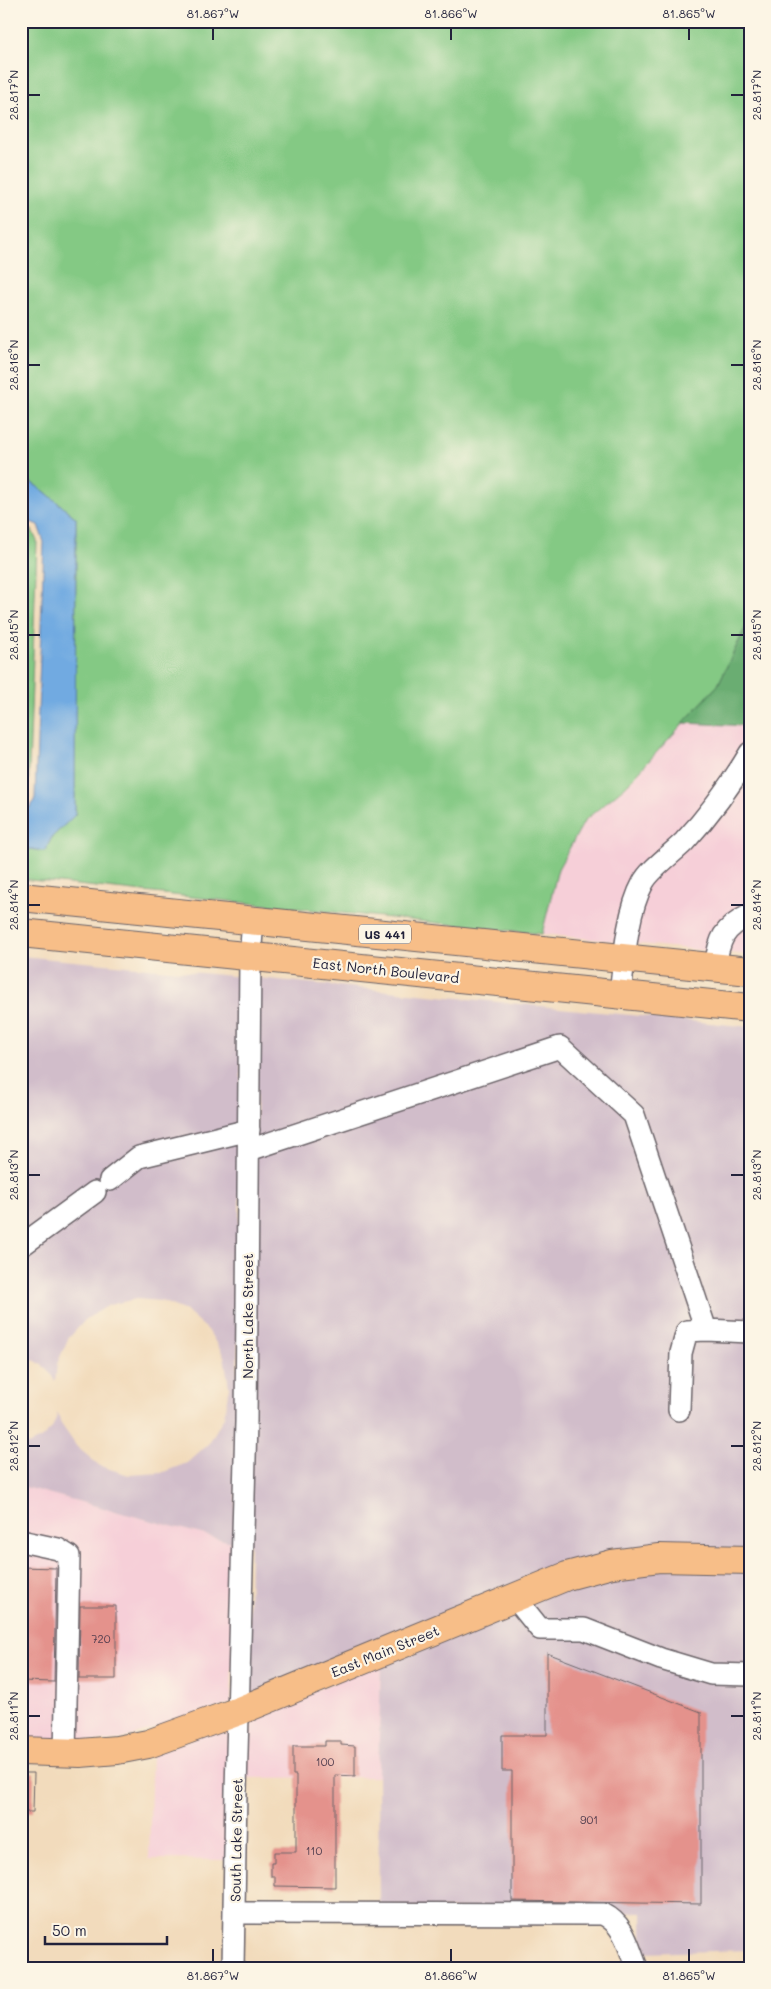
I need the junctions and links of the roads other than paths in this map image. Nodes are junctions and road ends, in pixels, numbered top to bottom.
1 (750, 753) edge
2 (21, 897) edge
3 (746, 917) edge
4 (253, 921) junction
5 (21, 933) edge
6 (250, 957) junction
7 (624, 958) junction
8 (714, 967) junction
9 (750, 971) edge
10 (620, 995) junction
11 (750, 1008) edge
12 (249, 1140) junction
13 (21, 1246) edge
14 (706, 1330) junction
15 (750, 1332) edge
16 (679, 1410) dead end
17 (21, 1541) edge
18 (750, 1560) edge
19 (515, 1598) junction
20 (750, 1675) edge
21 (239, 1712) junction
22 (21, 1751) edge
23 (65, 1752) junction
24 (234, 1913) junction
25 (233, 1968) edge
26 (637, 1968) edge

1 - 7 street
2 - 4 main road, US 441
3 - 8 street
4 - 6 street, North Lake Street
4 - 7 main road, US 441
5 - 6 main road, East North Boulevard
6 - 10 main road, East North Boulevard
6 - 12 street, North Lake Street
7 - 8 main road, US 441
7 - 10 street
8 - 9 main road, US 441
10 - 11 main road, East North Boulevard
12 - 13 street
12 - 14 street
12 - 21 street, North Lake Street
14 - 15 street
14 - 16 street
17 - 23 street
18 - 19 main road, East Main Street
19 - 20 street
19 - 21 main road, East Main Street
21 - 23 main road, East Main Street
21 - 24 street, South Lake Street
22 - 23 main road, East Main Street
24 - 25 street, South Lake Street
24 - 26 street

